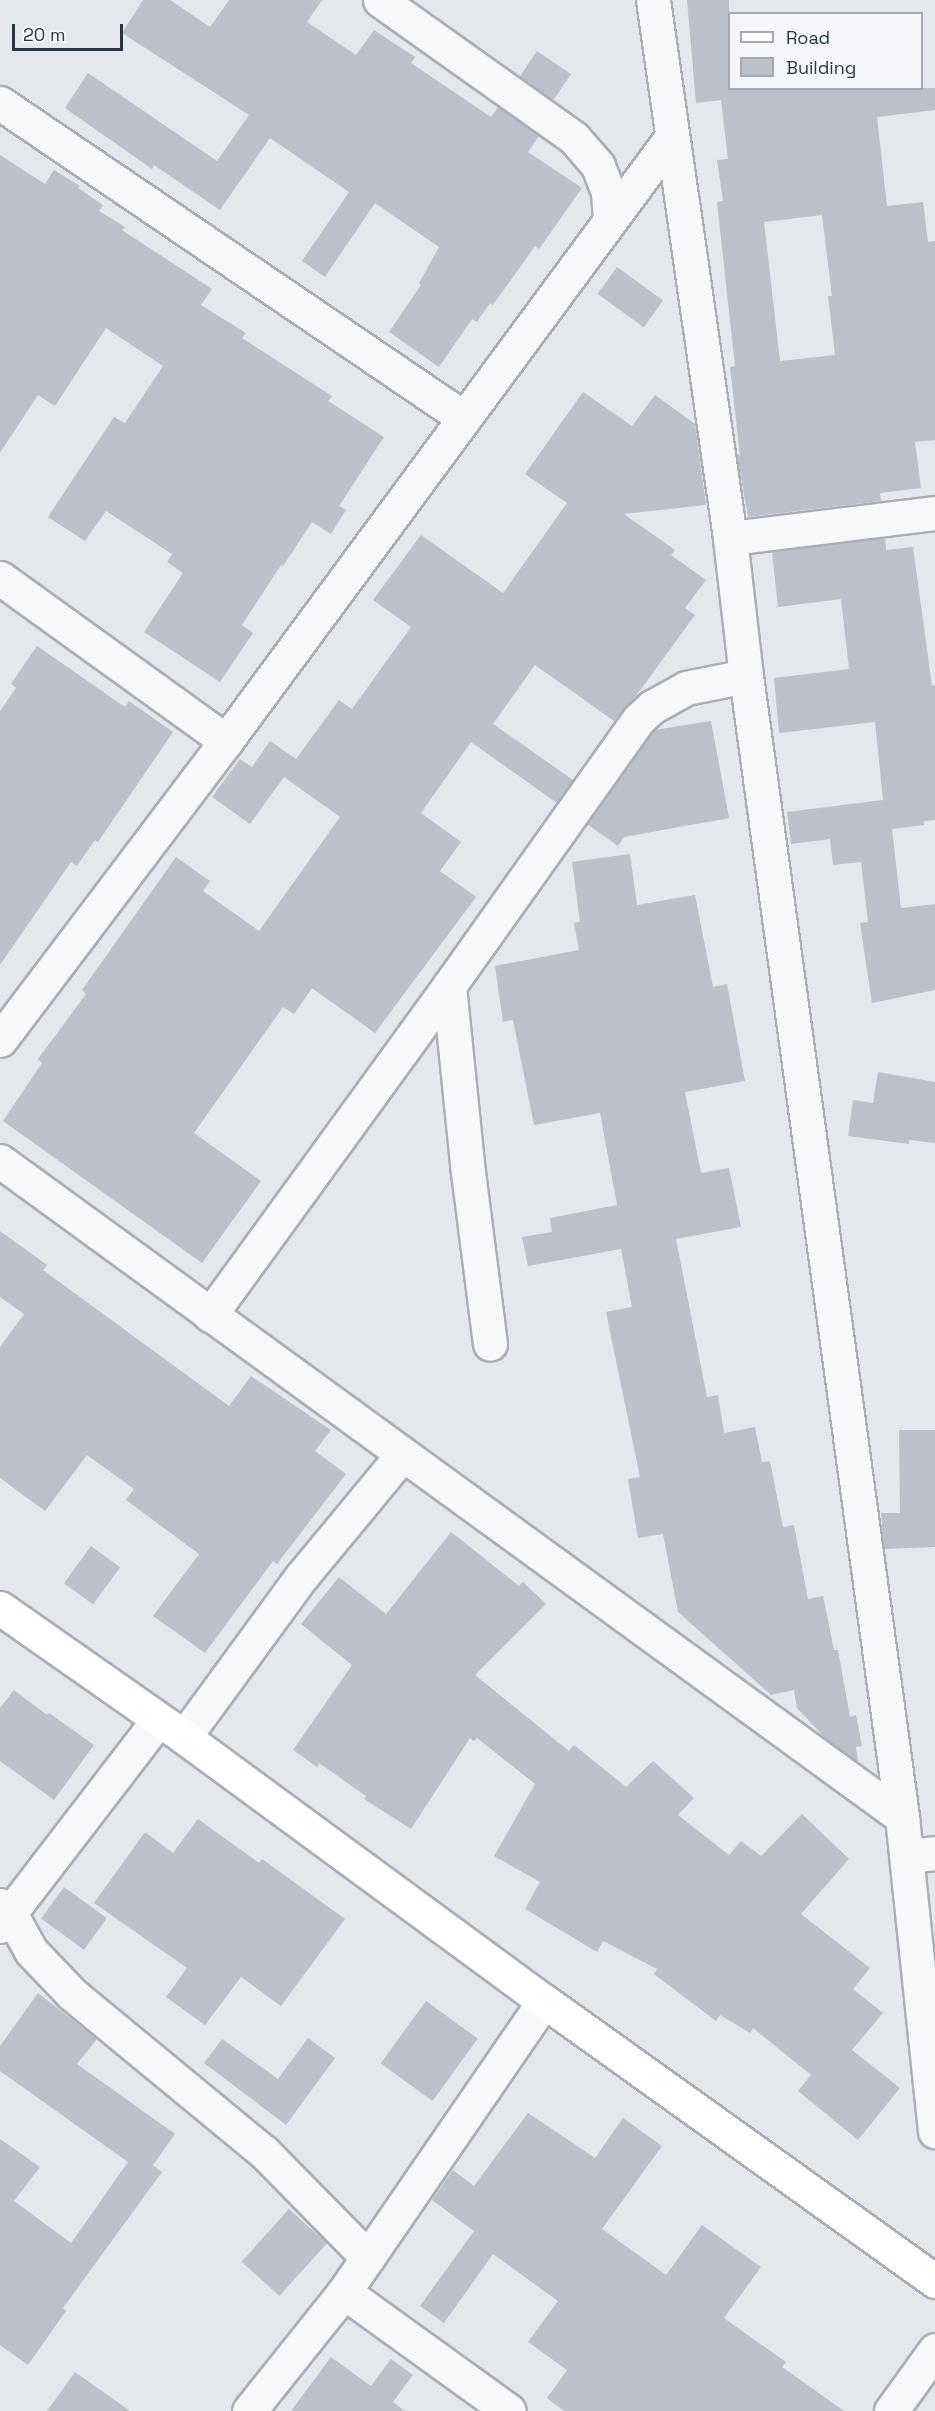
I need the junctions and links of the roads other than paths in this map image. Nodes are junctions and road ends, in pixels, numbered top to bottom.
1 (380, 0) edge
2 (653, 0) edge
3 (0, 103) edge
4 (671, 138) junction
5 (610, 220) junction
6 (464, 418) junction
7 (935, 513) edge
8 (729, 538) junction
9 (0, 578) edge
10 (746, 676) junction
11 (226, 741) junction
12 (449, 986) junction
13 (0, 1040) edge
14 (0, 1161) edge
15 (210, 1315) junction
16 (490, 1344) dead end
17 (402, 1455) junction
18 (0, 1608) edge
19 (171, 1729) junction
20 (902, 1817) junction
21 (921, 1854) edge
22 (3, 1915) edge
23 (544, 2001) junction
24 (935, 2131) edge
25 (368, 2258) junction
26 (935, 2281) edge
27 (344, 2292) junction
28 (935, 2350) edge
29 (249, 2411) edge
30 (509, 2411) edge
31 (891, 2411) edge

1 - 5 street
2 - 4 street
3 - 6 street
4 - 5 street
4 - 8 street
5 - 6 street
6 - 11 street
7 - 8 street
8 - 10 street
9 - 11 street
10 - 12 street
10 - 20 street
11 - 13 street
12 - 15 street
12 - 16 street
14 - 15 street
15 - 17 street
17 - 19 street
17 - 20 street
18 - 19 main road
19 - 22 street
19 - 23 main road
20 - 21 street
21 - 24 street
22 - 25 street
23 - 25 street
23 - 26 main road
25 - 27 street
27 - 29 street
27 - 30 street
28 - 31 street

